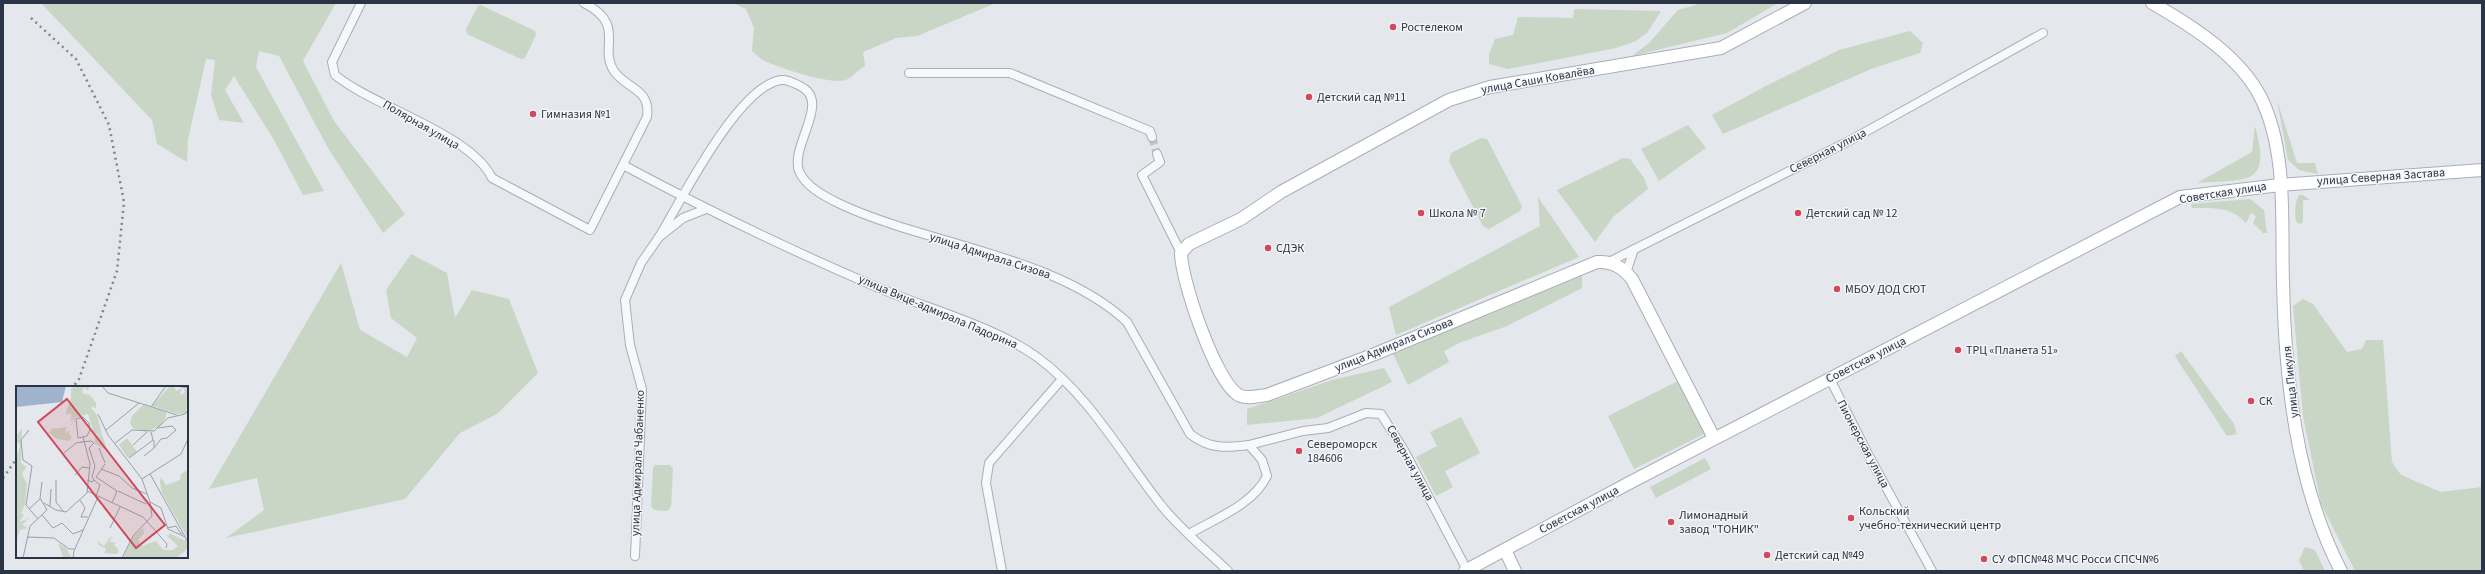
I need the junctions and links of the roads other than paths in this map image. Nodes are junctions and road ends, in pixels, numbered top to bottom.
1 (361, 3) edge
2 (584, 3) edge
3 (1805, 3) edge
4 (2152, 3) edge
5 (2043, 33) dead end
6 (909, 73) dead end
7 (1152, 138) tunnel mouth
8 (1157, 154) tunnel mouth
9 (623, 165) junction
10 (2482, 170) edge
11 (2280, 185) junction
12 (682, 196) junction
13 (706, 209) junction
14 (659, 237) junction
15 (1634, 249) junction
16 (1181, 253) junction
17 (1609, 262) junction
18 (1626, 273) junction
19 (1062, 379) junction
20 (1830, 379) junction
21 (1714, 438) junction
22 (1249, 445) junction
23 (1189, 534) junction
24 (1505, 550) junction
25 (635, 556) dead end
26 (1466, 570) edge
27 (1002, 571) edge
28 (1228, 571) edge
29 (1515, 571) edge
30 (1932, 571) edge
31 (2341, 571) edge

1 - 9 street, Полярная улица
2 - 9 street, Полярная улица
3 - 16 street, улица Саши Ковалёва
4 - 11 street, улица Пикуля
5 - 15 street, Северная улица
6 - 7 street
8 - 16 street, улица Адмирала Сизова
9 - 12 street
10 - 11 street, улица Северная Застава
11 - 20 street, Советская улица
11 - 31 street, улица Пикуля
12 - 13 street
12 - 14 street, улица Адмирала Чабаненко
12 - 22 street, улица Адмирала Сизова
13 - 14 street, улица Адмирала Чабаненко
13 - 19 street, улица Вице-адмирала Падорина
14 - 25 street, улица Адмирала Чабаненко
15 - 17 street, Северная улица
15 - 18 street
16 - 17 street, улица Адмирала Сизова
17 - 18 street
18 - 21 street
19 - 23 street, улица Вице-адмирала Падорина
19 - 27 street
20 - 21 street, Советская улица
20 - 30 street, Пионерская улица
21 - 24 street, Советская улица
22 - 23 street
22 - 26 street, Северная улица
23 - 28 street, улица Вице-адмирала Падорина
24 - 26 street, Советская улица
24 - 29 street

